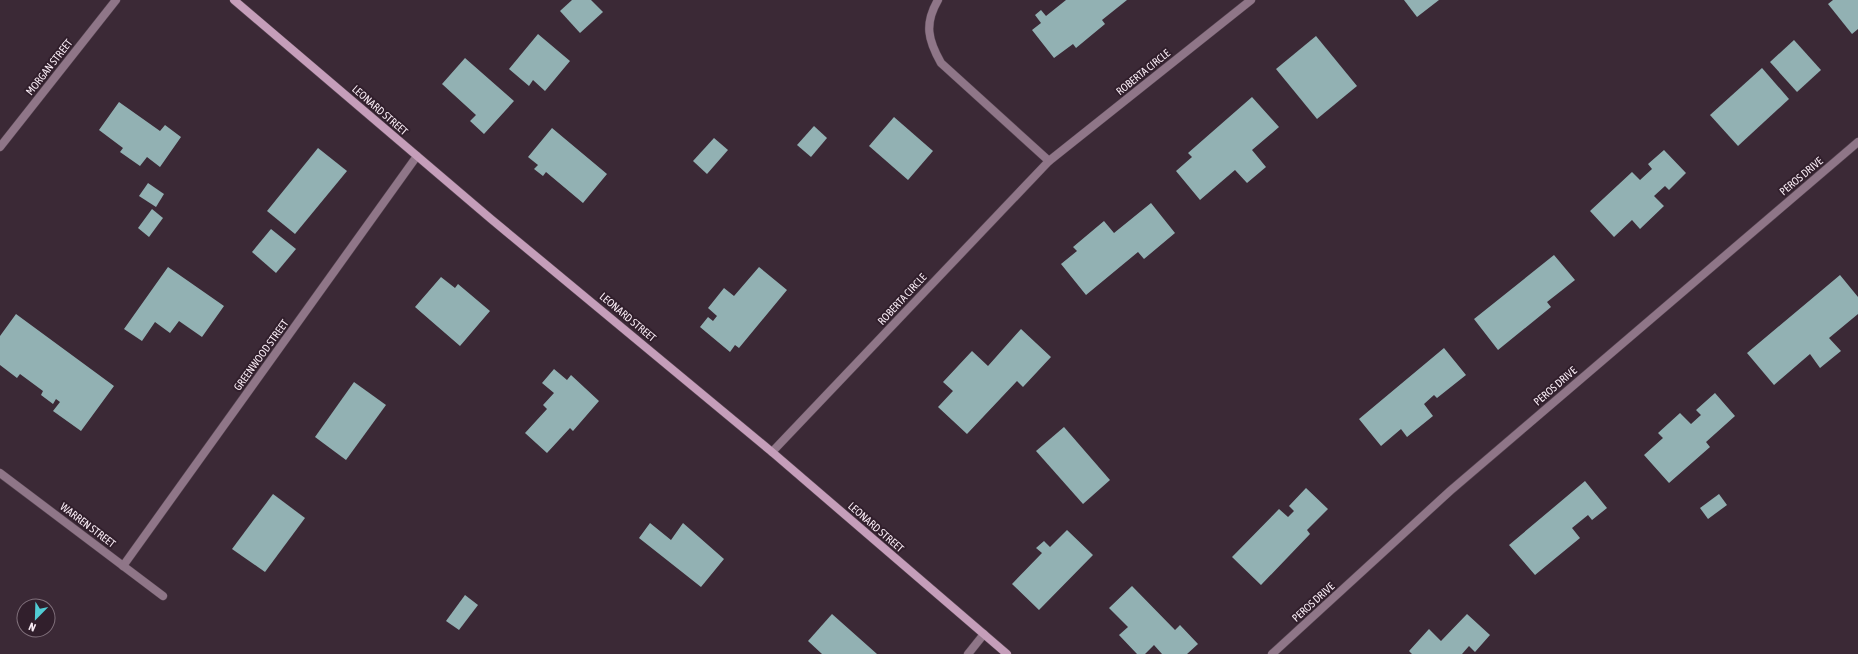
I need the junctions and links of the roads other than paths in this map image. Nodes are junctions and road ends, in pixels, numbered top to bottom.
1 (116, 0) edge
2 (234, 0) edge
3 (938, 0) edge
4 (1251, 0) edge
5 (1858, 142) edge
6 (0, 147) edge
7 (417, 156) junction
8 (1049, 162) junction
9 (772, 452) junction
10 (0, 473) edge
11 (123, 566) junction
12 (163, 596) dead end
13 (984, 634) junction
14 (968, 654) edge
15 (1007, 654) edge
16 (1272, 654) edge

1 - 6 street, MORGAN STREET
2 - 7 street, LEONARD STREET
3 - 8 street
4 - 8 street, ROBERTA CIRCLE
5 - 16 street, PEROS DRIVE
7 - 9 street, LEONARD STREET
7 - 11 street, GREENWOOD STREET
8 - 9 street, ROBERTA CIRCLE
9 - 13 street, LEONARD STREET
10 - 11 street, WARREN STREET
11 - 12 street, WARREN STREET
13 - 14 street
13 - 15 street, LEONARD STREET

